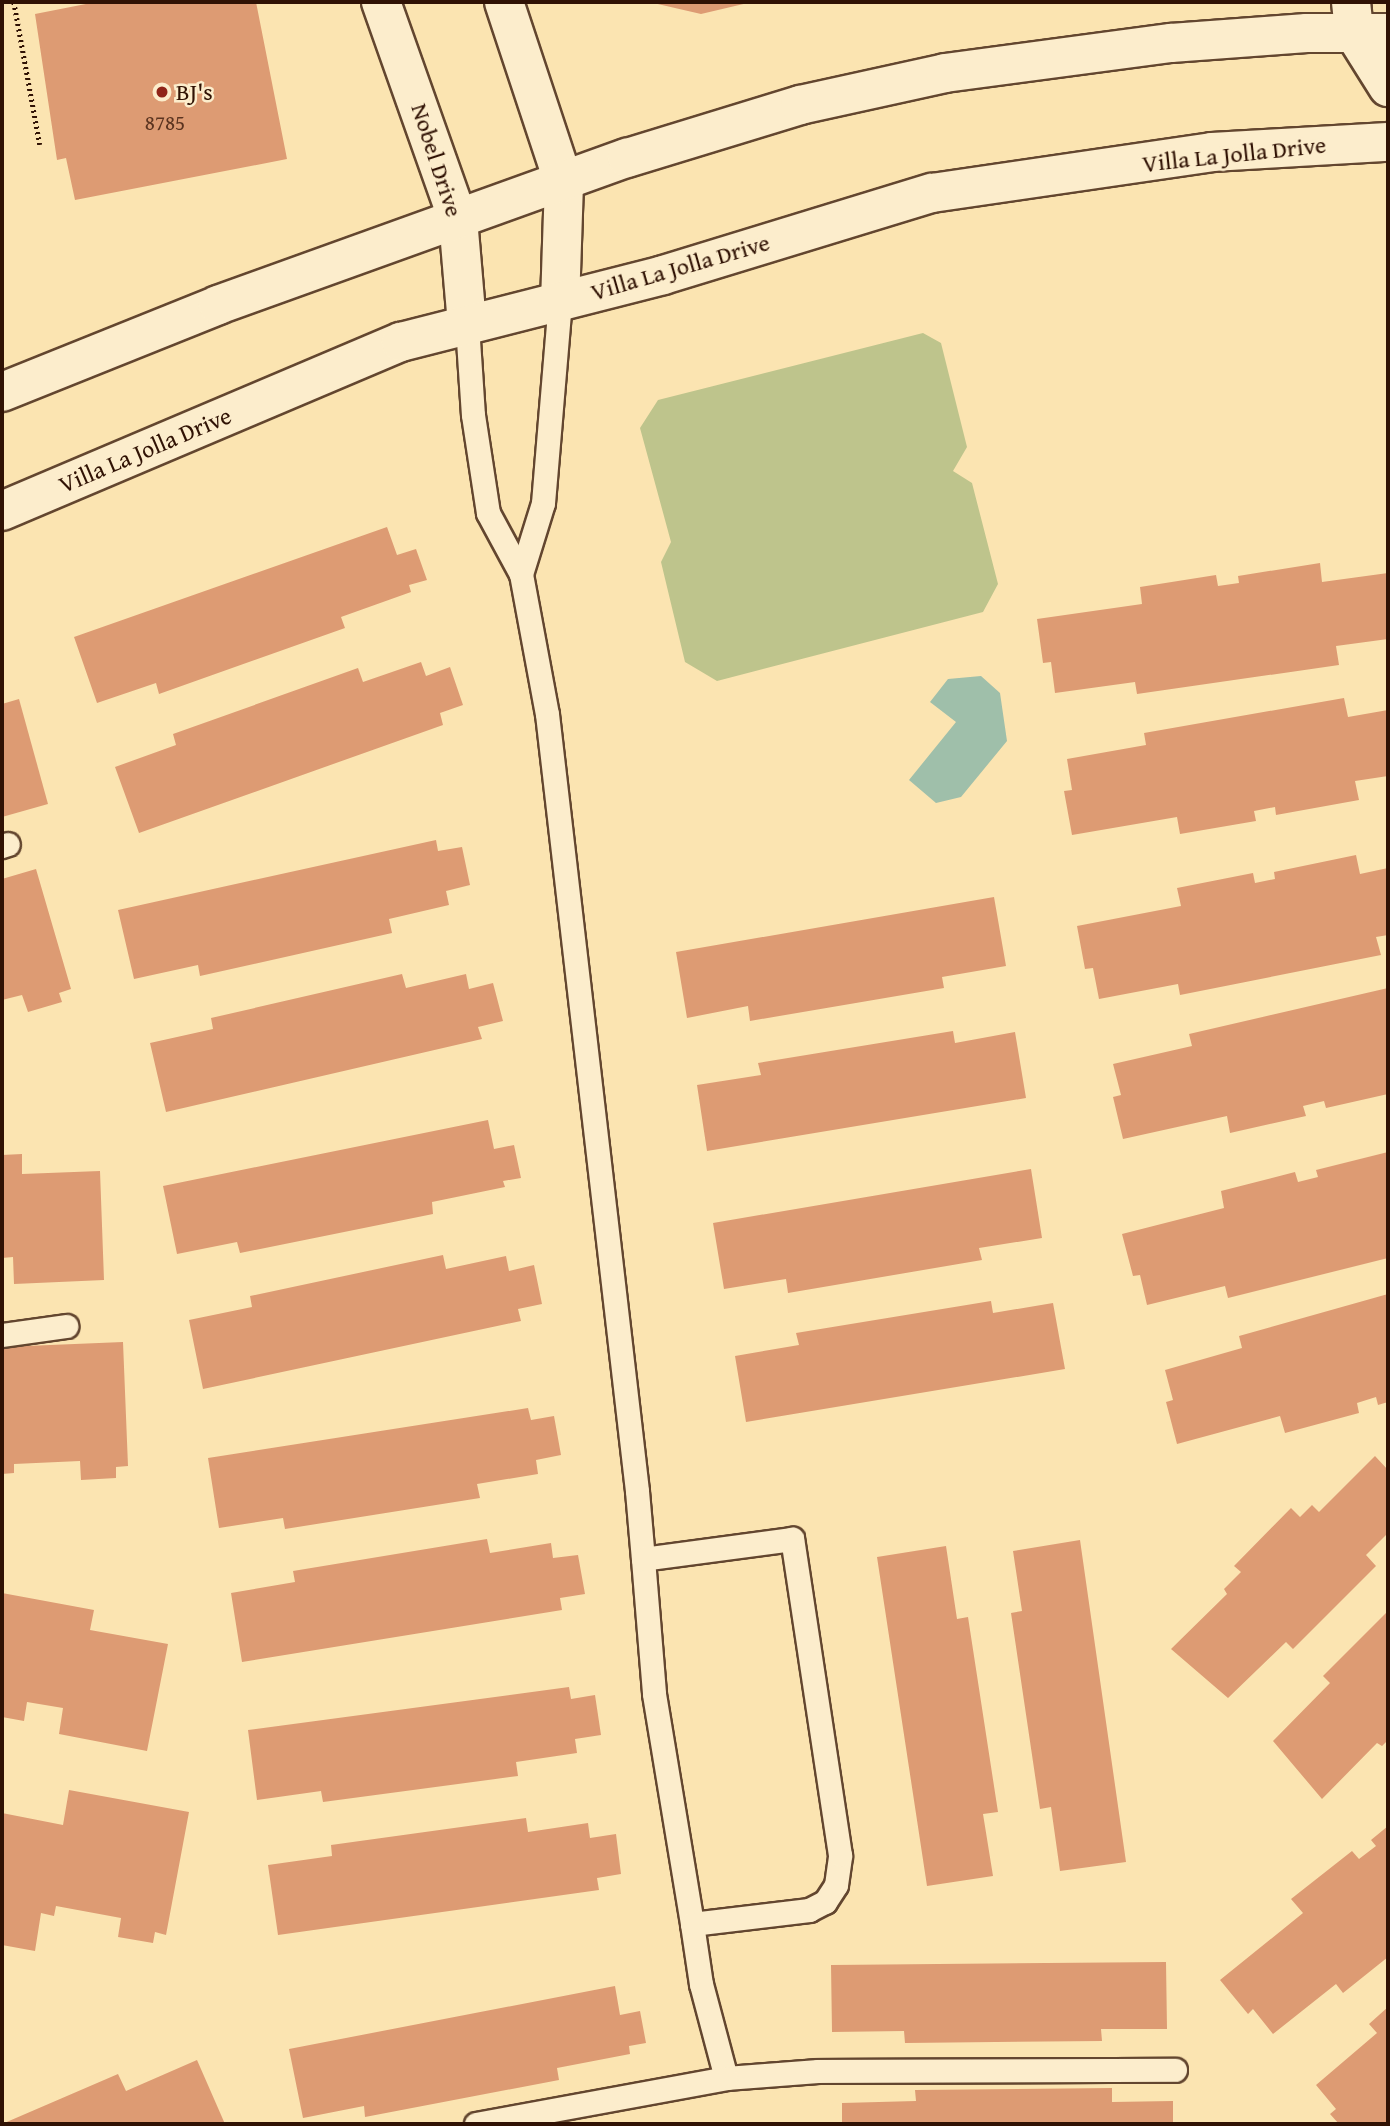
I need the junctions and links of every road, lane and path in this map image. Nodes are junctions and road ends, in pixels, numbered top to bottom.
1 (14, 2) edge
2 (381, 2) edge
3 (504, 2) edge
4 (1364, 23) edge
5 (1388, 87) edge
6 (1388, 142) edge
7 (40, 145) dead end
8 (564, 183) junction
9 (458, 219) junction
10 (559, 301) junction
11 (467, 325) junction
12 (2, 392) edge
13 (2, 511) edge
14 (521, 575) junction
15 (66, 1326) dead end
16 (2, 1335) edge
17 (643, 1559) junction
18 (692, 1924) junction
19 (1175, 2070) dead end
20 (726, 2078) junction
21 (475, 2124) edge

1 - 7 path
2 - 9 main road, Nobel Drive
3 - 8 main road
4 - 5 main road
4 - 8 main road
6 - 10 main road, Villa La Jolla Drive
8 - 9 main road
8 - 10 main road
9 - 11 main road, Nobel Drive
9 - 12 main road
10 - 11 main road, Villa La Jolla Drive
10 - 14 lane
11 - 13 main road, Villa La Jolla Drive
11 - 14 lane
14 - 17 lane
15 - 16 lane
17 - 18 lane
17 - 18 lane
18 - 20 lane
19 - 20 lane
20 - 21 lane

